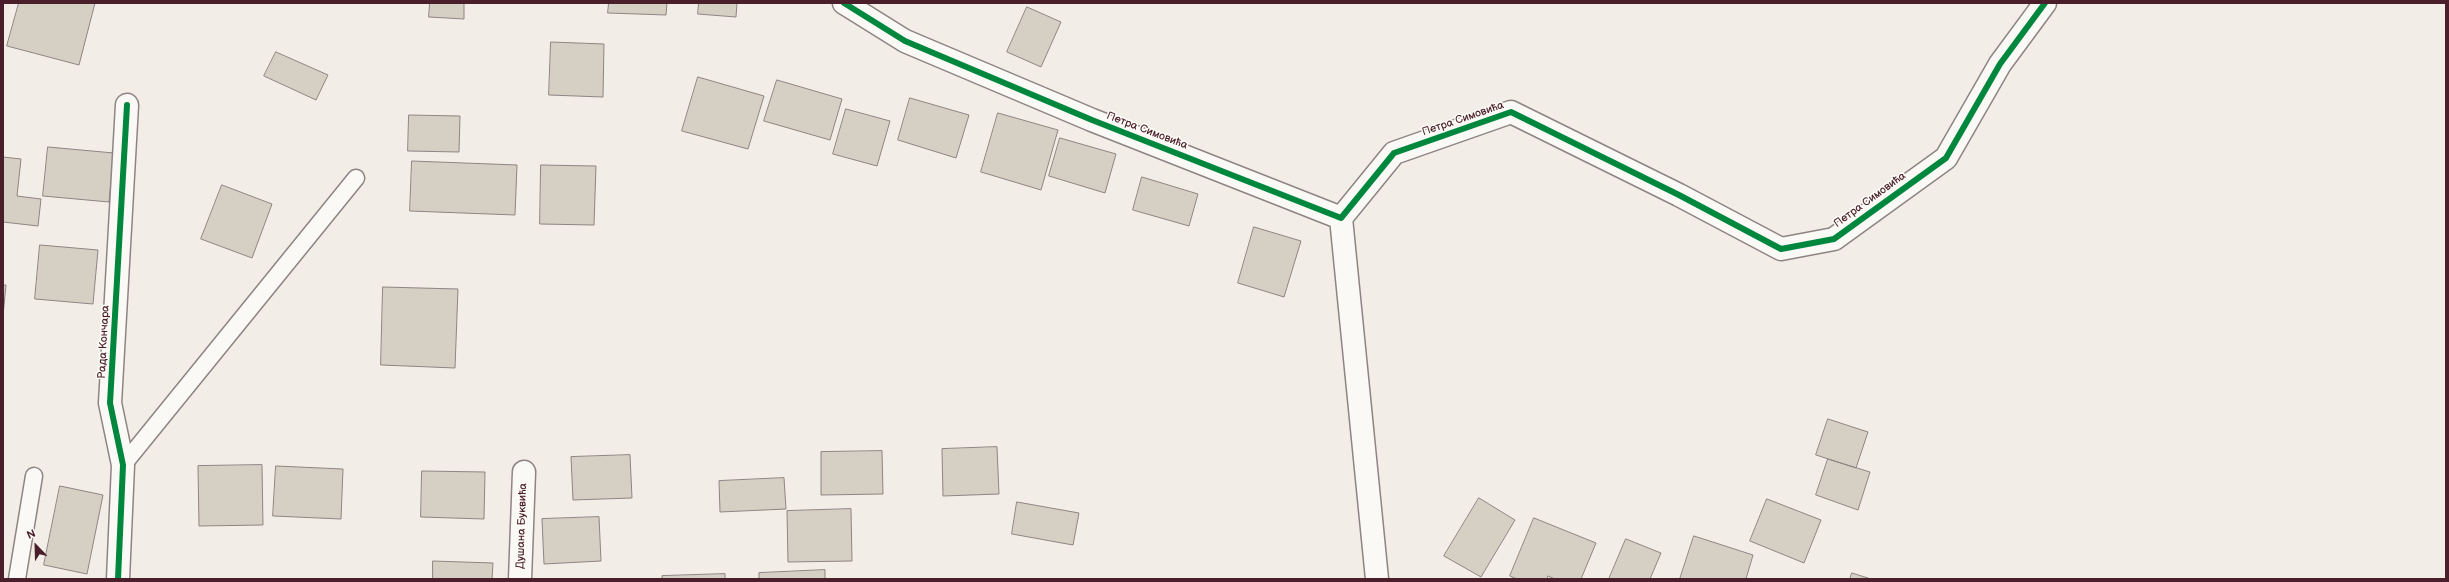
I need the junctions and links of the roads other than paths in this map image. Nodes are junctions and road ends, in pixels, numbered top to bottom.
1 (844, 3) edge
2 (2045, 3) edge
3 (127, 105) dead end
4 (356, 178) dead end
5 (1341, 218) junction
6 (123, 465) junction
7 (524, 472) dead end
8 (34, 476) dead end
9 (17, 579) edge
10 (118, 579) edge
11 (520, 579) edge
12 (1377, 579) edge

1 - 5 street, Петра Симовића
2 - 5 street, Петра Симовића
3 - 6 street, Рада Кончара
4 - 6 lane
5 - 12 street
6 - 10 street, Рада Кончара
7 - 11 street, Душана Буквића
8 - 9 lane

